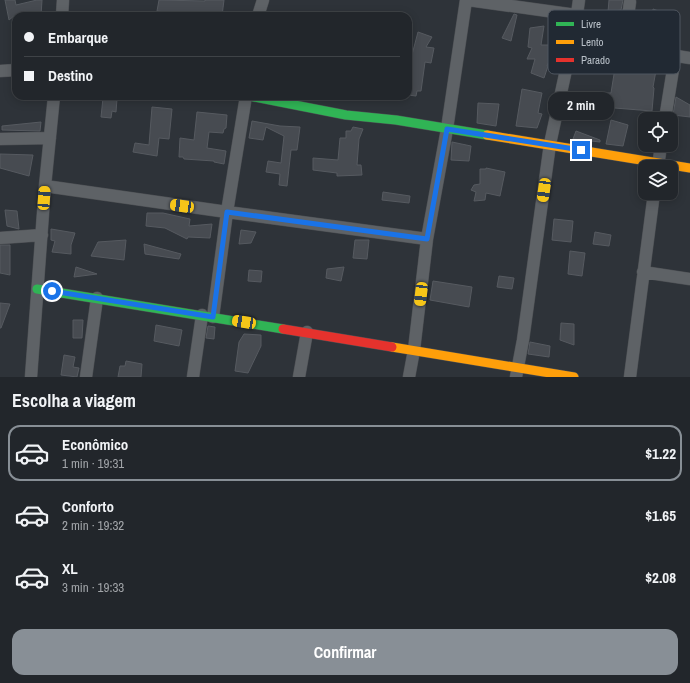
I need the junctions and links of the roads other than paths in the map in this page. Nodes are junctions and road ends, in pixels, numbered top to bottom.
1 (63, 0) edge
2 (262, 0) edge
3 (467, 0) edge
4 (579, 0) edge
5 (630, 2) dead end
6 (577, 10) edge
7 (629, 10) edge
8 (548, 11) edge
9 (62, 12) edge
10 (259, 12) edge
11 (680, 57) edge
12 (690, 58) edge
13 (12, 70) edge
14 (0, 71) edge
15 (565, 74) edge
16 (672, 74) edge
17 (54, 100) edge
18 (247, 100) edge
19 (269, 100) edge
20 (666, 112) edge
21 (447, 129) junction
22 (50, 138) junction
23 (0, 139) edge
24 (550, 144) junction
25 (638, 161) edge
26 (678, 167) edge
27 (690, 168) edge
28 (45, 186) junction
29 (653, 200) edge
30 (227, 212) junction
31 (42, 235) junction
32 (0, 238) edge
33 (427, 239) junction
34 (643, 272) junction
35 (690, 279) edge
36 (38, 289) junction
37 (97, 298) junction
38 (207, 316) junction
39 (307, 332) junction
40 (414, 350) junction
41 (517, 372) edge
42 (31, 377) edge
43 (86, 377) edge
44 (193, 377) edge
45 (299, 377) edge
46 (409, 377) edge
47 (574, 377) edge
48 (630, 377) edge

1 - 9 street
2 - 10 street
3 - 8 street
3 - 21 street
4 - 6 street
5 - 7 street
11 - 12 street
13 - 14 street
15 - 24 street
16 - 20 street
17 - 22 street
18 - 30 street
19 - 21 street
21 - 24 street
21 - 33 street
22 - 23 street
22 - 28 street
24 - 25 street
24 - 41 street
26 - 27 street
28 - 30 street
28 - 31 street
29 - 34 street
30 - 33 street
30 - 38 street
31 - 32 street
31 - 36 street
33 - 40 street
34 - 35 street
34 - 48 street
36 - 37 street
36 - 42 street
37 - 38 street
37 - 43 street
38 - 39 street
38 - 44 street
39 - 40 street
39 - 45 street
40 - 41 street
40 - 46 street
41 - 47 street

